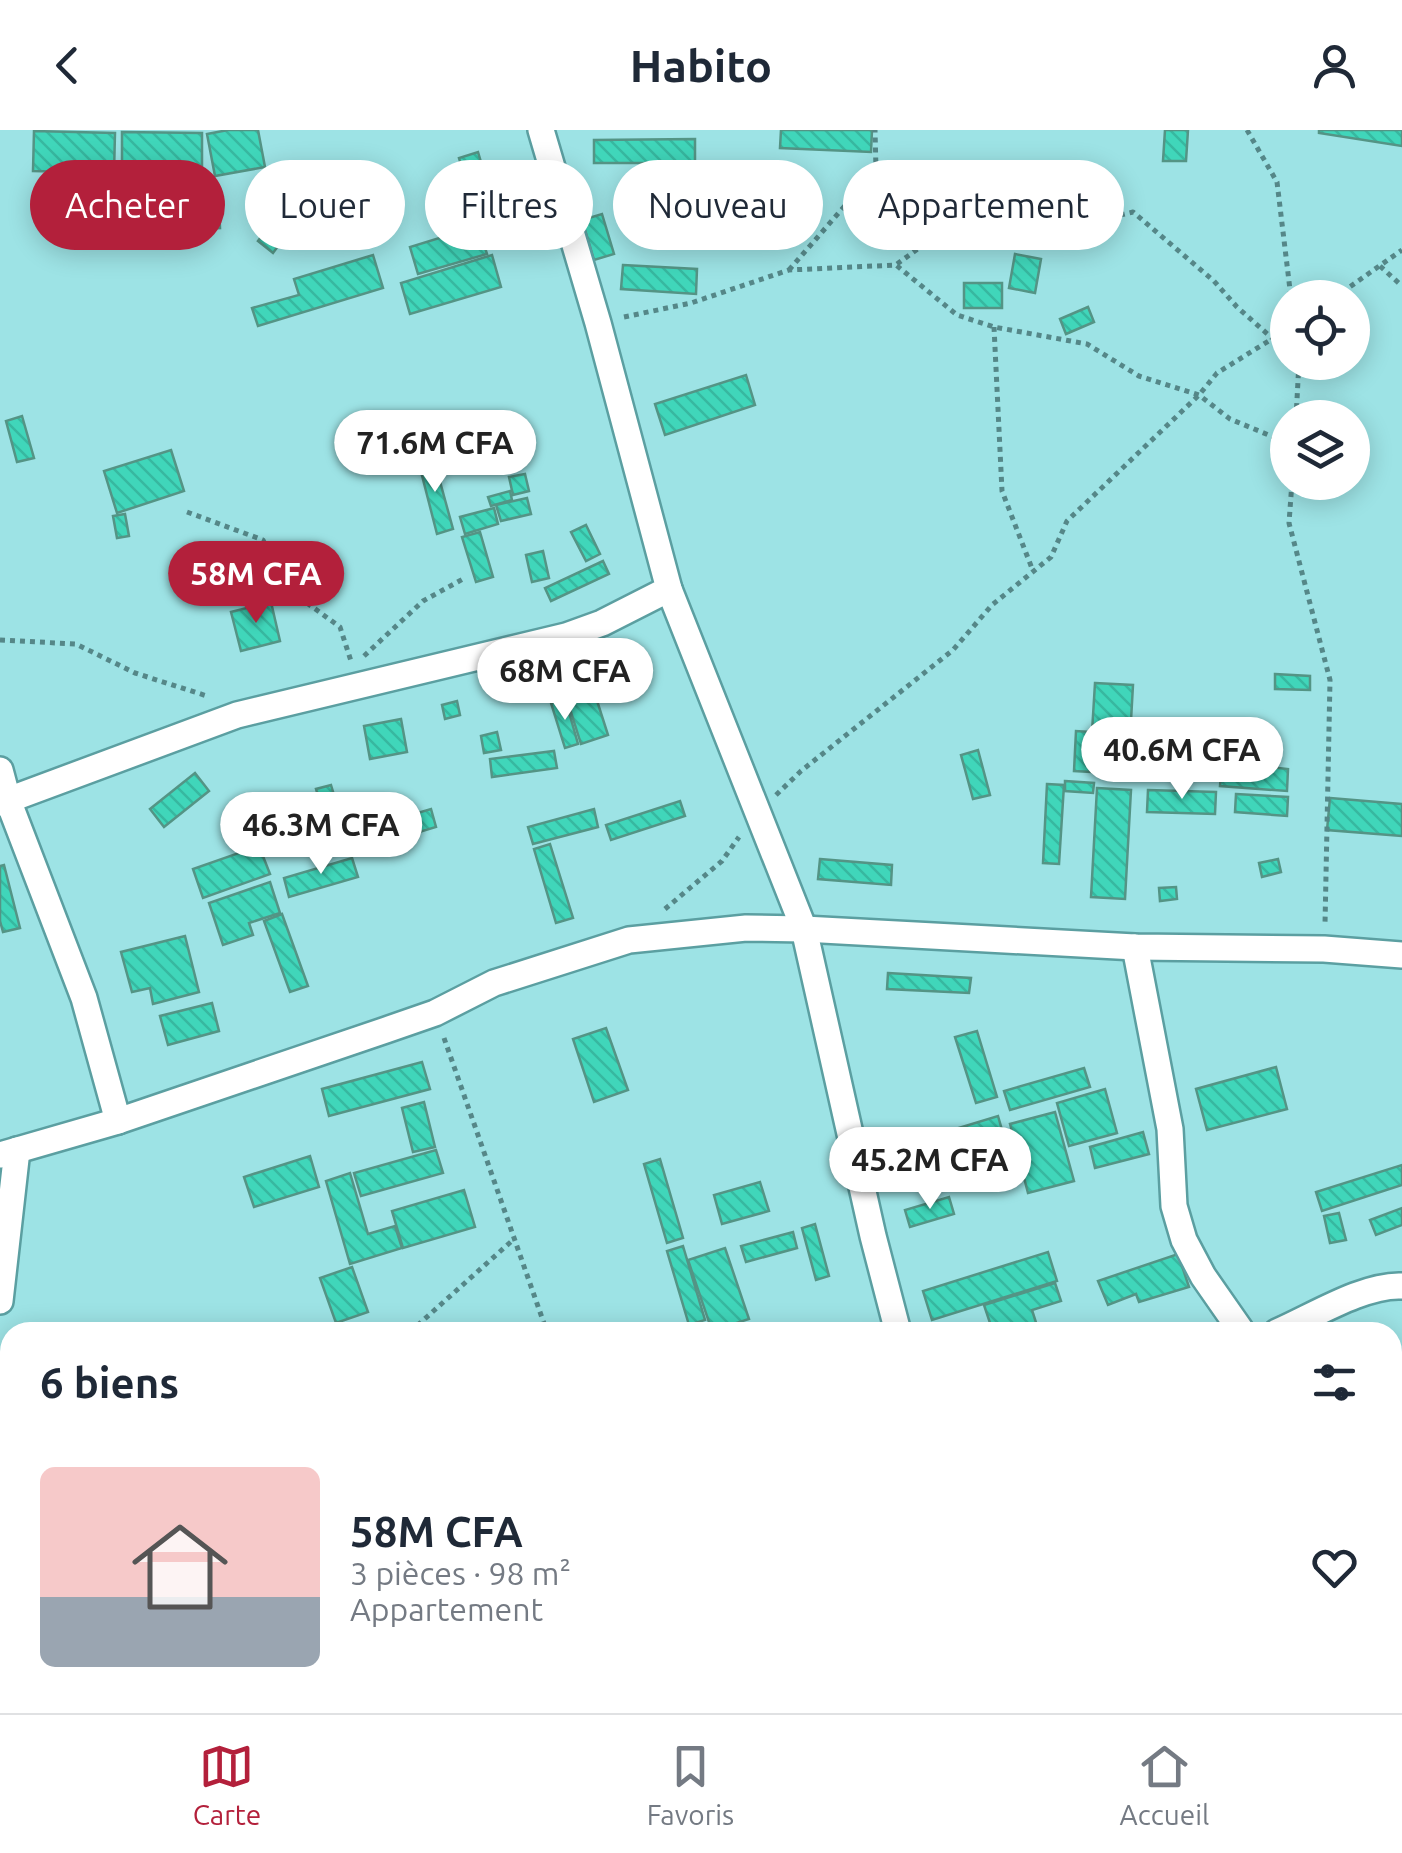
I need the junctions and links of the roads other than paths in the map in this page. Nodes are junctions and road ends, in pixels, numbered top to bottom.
1 (540, 130) edge
2 (668, 588) junction
3 (0, 770) edge
4 (4, 801) edge
5 (804, 929) junction
6 (1135, 947) junction
7 (1402, 955) edge
8 (118, 1121) junction
9 (8, 1153) edge
10 (1402, 1286) edge
11 (0, 1301) edge
12 (895, 1322) edge
13 (1235, 1322) edge
14 (1300, 1322) edge

1 - 2 street
2 - 4 street
2 - 5 street
3 - 4 street
4 - 8 street
5 - 6 street
5 - 8 street
5 - 12 street
6 - 7 street
6 - 13 street
8 - 9 street
9 - 11 street
10 - 14 street

